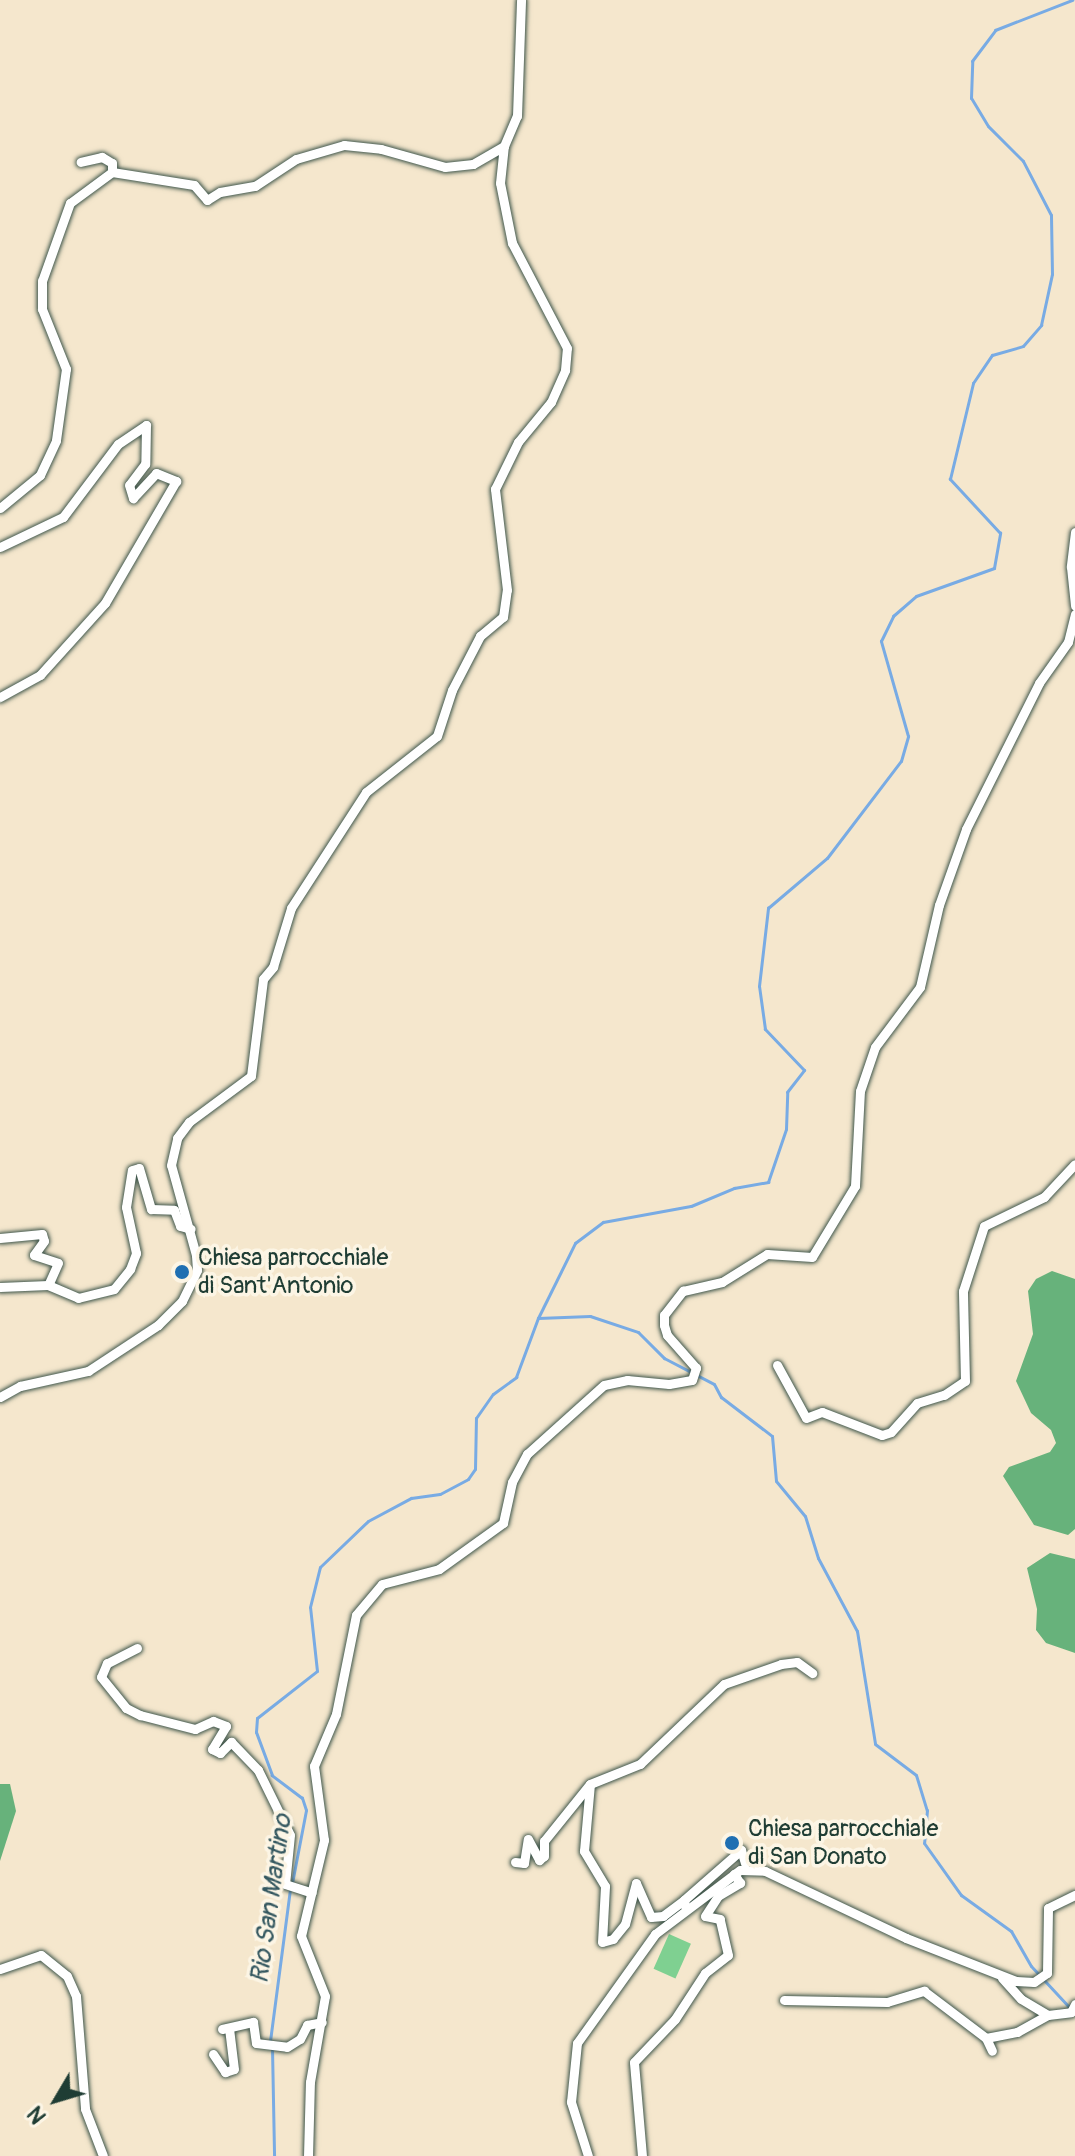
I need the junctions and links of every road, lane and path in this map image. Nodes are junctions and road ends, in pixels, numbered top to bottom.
1 (521, 0) edge
2 (504, 146) junction
3 (81, 162) dead end
4 (112, 172) junction
5 (0, 508) edge
6 (1075, 532) edge
7 (0, 547) edge
8 (1075, 606) edge
9 (1075, 614) edge
10 (0, 697) edge
11 (1075, 1164) edge
12 (191, 1229) junction
13 (0, 1238) edge
14 (48, 1285) junction
15 (0, 1287) edge
16 (777, 1365) dead end
17 (0, 1397) edge
18 (137, 1648) dead end
19 (812, 1673) dead end
20 (590, 1784) junction
21 (515, 1862) dead end
22 (745, 1863) dead end
23 (734, 1874) junction
24 (312, 1893) junction
25 (1075, 1895) edge
26 (685, 1904) junction
27 (0, 1969) edge
28 (996, 1974) junction
29 (784, 2000) dead end
30 (1073, 2008) edge
31 (1048, 2015) junction
32 (322, 2022) junction
33 (986, 2038) junction
34 (992, 2051) dead end
35 (213, 2054) dead end
36 (103, 2156) edge
37 (308, 2156) edge
38 (588, 2156) edge
39 (642, 2156) edge

1 - 2 street
2 - 4 street
2 - 12 street
3 - 4 street
4 - 5 street
6 - 8 street
7 - 10 street
9 - 24 street
11 - 16 street
12 - 14 street
12 - 17 street
13 - 14 street
14 - 15 street
18 - 24 street
19 - 20 street
20 - 21 street
20 - 26 street
22 - 26 street
23 - 26 street
23 - 28 street
23 - 39 street
24 - 32 street
25 - 28 street
26 - 38 street
27 - 36 street
28 - 31 street
29 - 33 street
30 - 31 street
31 - 33 street
32 - 35 street
32 - 37 street
33 - 34 street

